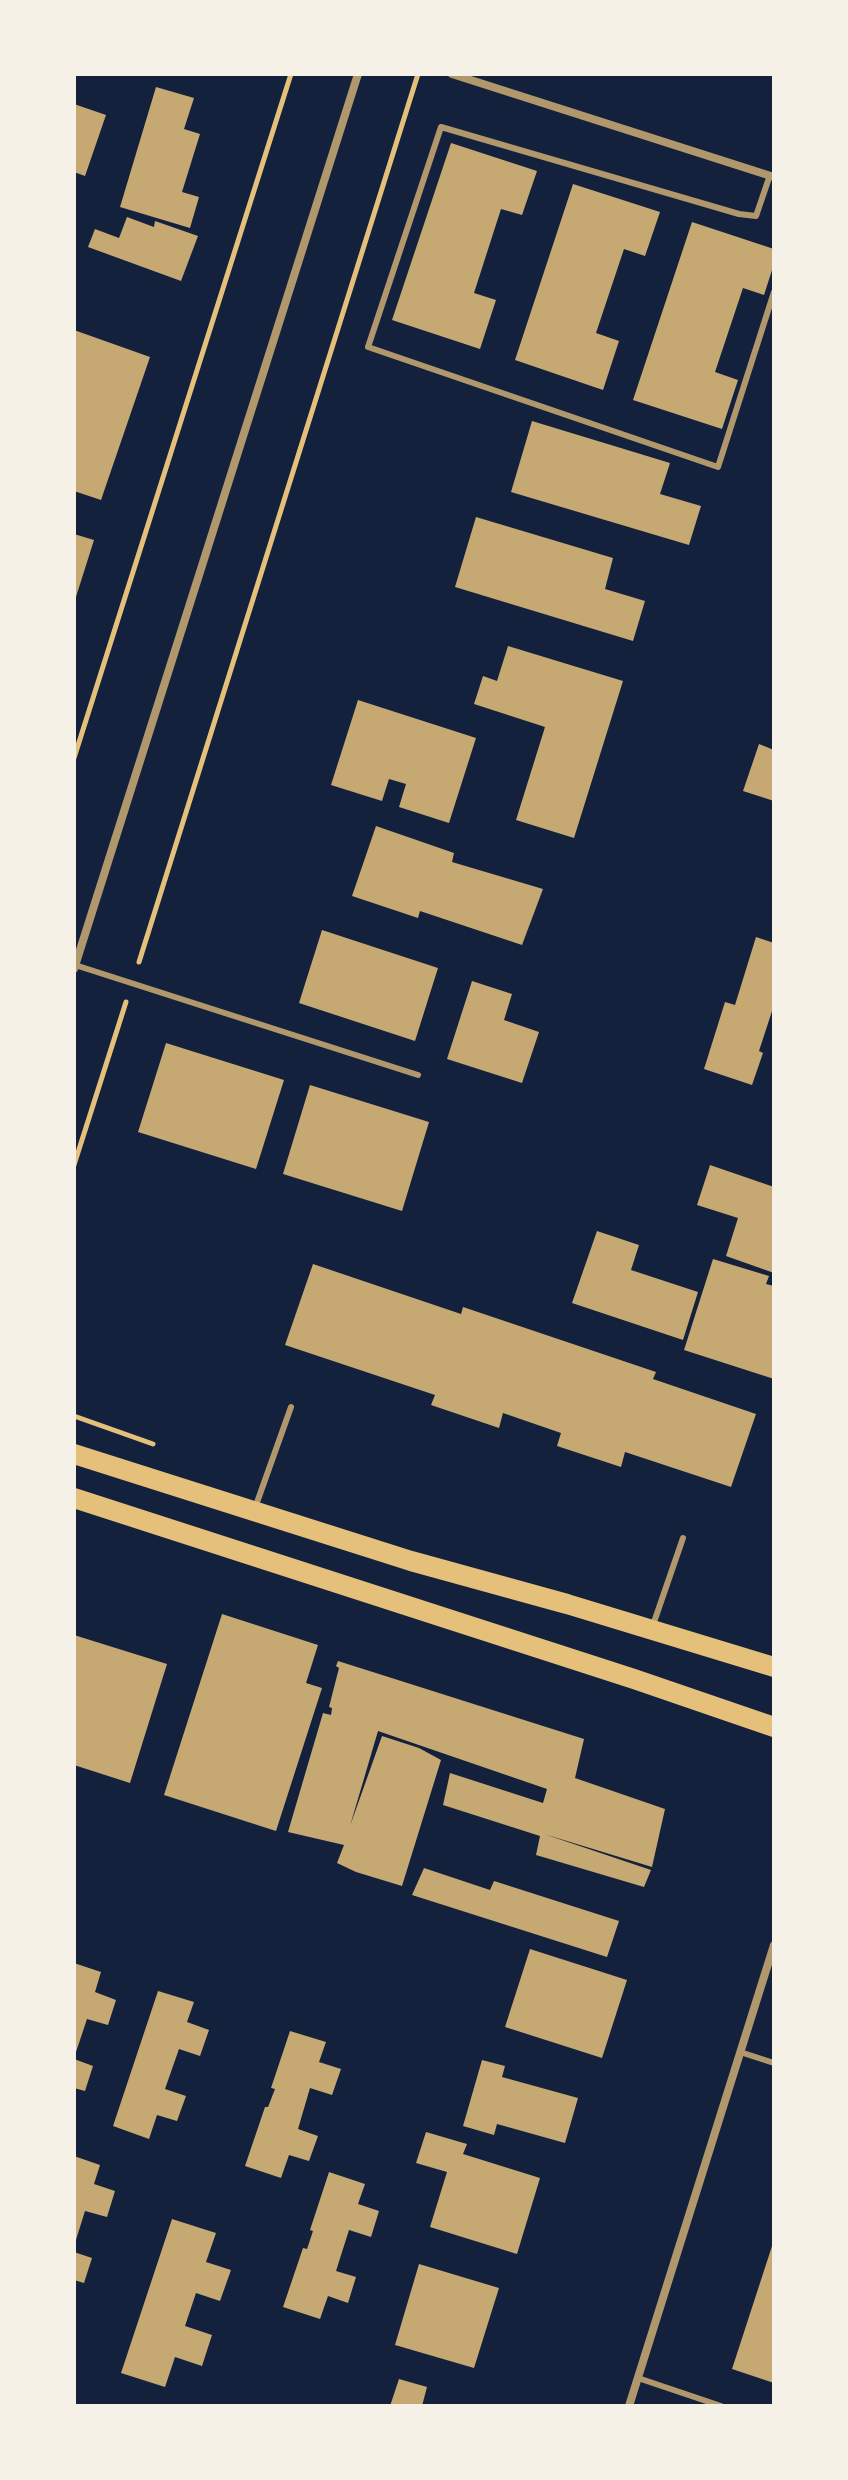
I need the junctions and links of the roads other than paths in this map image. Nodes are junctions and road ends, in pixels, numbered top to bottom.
1 (358, 74) edge
2 (452, 74) edge
3 (772, 176) edge
4 (774, 292) edge
5 (75, 967) edge
6 (418, 1075) dead end
7 (291, 1407) dead end
8 (74, 1454) edge
9 (74, 1498) edge
10 (253, 1511) junction
11 (683, 1538) dead end
12 (651, 1629) junction
13 (774, 1667) edge
14 (774, 1727) edge
15 (774, 1945) edge
16 (740, 2052) junction
17 (774, 2063) edge
18 (638, 2378) junction
19 (629, 2406) edge
20 (721, 2406) edge

1 - 5 street
2 - 3 street
3 - 4 lane
5 - 6 lane
7 - 10 lane
8 - 10 main road
9 - 14 main road
10 - 12 main road
11 - 12 lane
12 - 13 main road
15 - 16 street
16 - 17 lane
16 - 18 street
18 - 19 street
18 - 20 lane

